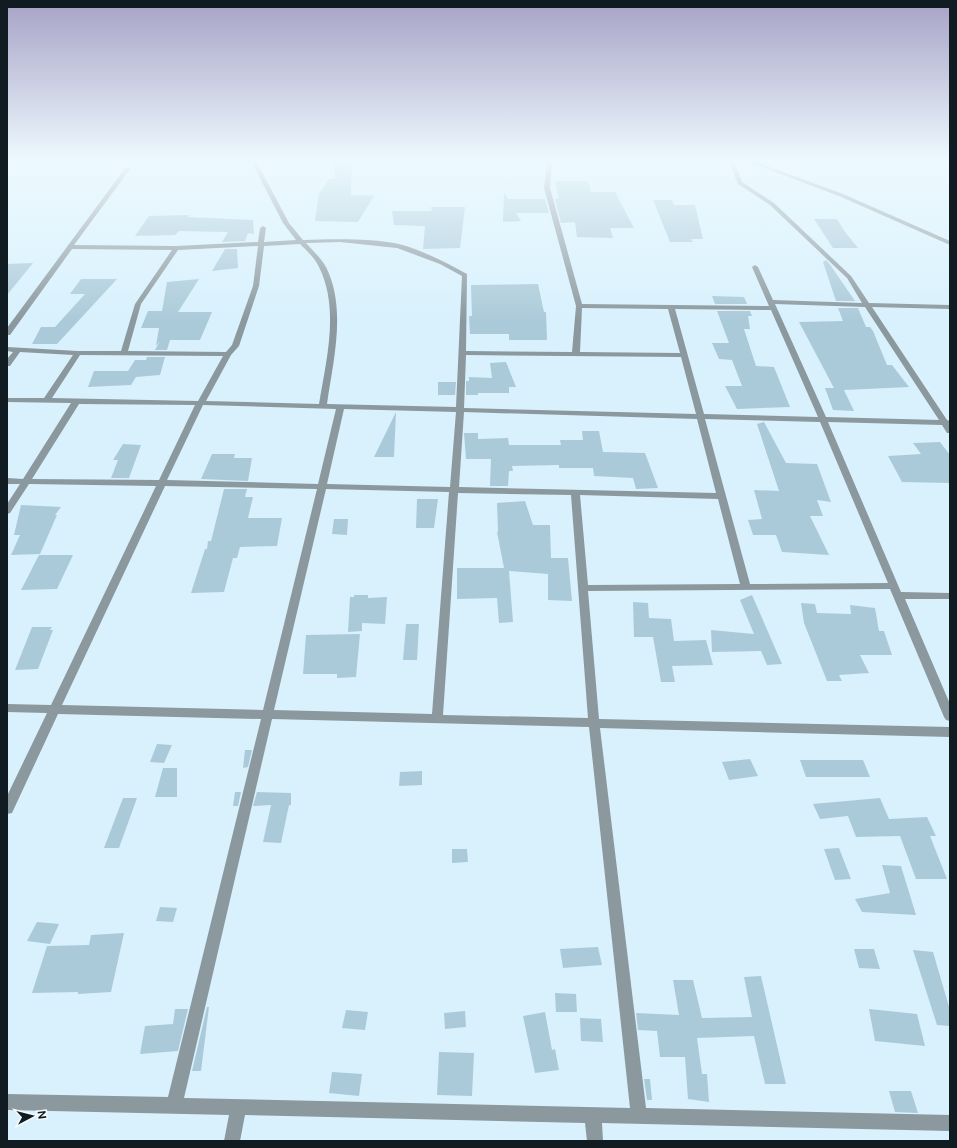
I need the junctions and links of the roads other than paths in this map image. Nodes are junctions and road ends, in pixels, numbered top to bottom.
1 (94, 215) edge
2 (282, 215) edge
3 (554, 215) edge
4 (783, 215) edge
5 (884, 215) edge
6 (263, 228) dead end
7 (301, 242) junction
8 (950, 243) edge
9 (261, 245) junction
10 (70, 247) junction
11 (176, 248) junction
12 (755, 267) dead end
13 (772, 305) junction
14 (867, 305) junction
15 (579, 306) junction
16 (671, 307) junction
17 (950, 307) edge
18 (7, 333) edge
19 (7, 349) edge
20 (18, 350) junction
21 (124, 352) junction
22 (78, 353) junction
23 (228, 354) junction
24 (462, 354) junction
25 (576, 354) junction
26 (684, 355) junction
27 (7, 364) edge
28 (7, 400) edge
29 (46, 401) junction
30 (77, 402) junction
31 (201, 403) junction
32 (322, 407) junction
33 (341, 407) junction
34 (460, 410) junction
35 (701, 417) junction
36 (823, 420) junction
37 (947, 423) edge
38 (950, 432) edge
39 (7, 481) edge
40 (26, 481) junction
41 (162, 483) junction
42 (322, 486) junction
43 (454, 490) junction
44 (575, 492) junction
45 (722, 496) junction
46 (7, 511) edge
47 (746, 587) junction
48 (583, 588) junction
49 (896, 590) junction
50 (950, 596) edge
51 (7, 708) edge
52 (53, 709) junction
53 (269, 714) junction
54 (950, 717) edge
55 (437, 719) junction
56 (594, 723) junction
57 (950, 732) edge
58 (7, 809) edge
59 (7, 1102) edge
60 (174, 1106) junction
61 (239, 1107) junction
62 (593, 1115) junction
63 (639, 1116) junction
64 (950, 1123) edge
65 (232, 1141) edge
66 (595, 1141) edge

1 - 10 street
2 - 7 street
3 - 15 street
4 - 14 street
5 - 8 street
6 - 9 street
7 - 9 street
7 - 24 street
7 - 32 street
9 - 11 street
9 - 23 street
10 - 11 street
10 - 18 street
11 - 21 street
12 - 13 street
13 - 14 street
13 - 16 street
13 - 36 street
14 - 17 street
14 - 37 street
15 - 16 street
15 - 25 street
16 - 26 street
19 - 20 street
20 - 22 street
20 - 27 street
21 - 22 street
21 - 23 street
22 - 29 street
23 - 31 street
24 - 25 street
24 - 34 street
25 - 26 street
26 - 35 street
28 - 29 street
29 - 30 street
30 - 31 street
30 - 40 street
31 - 32 street
31 - 41 street
32 - 33 street
33 - 34 street
33 - 42 street
34 - 35 street
34 - 43 street
35 - 36 street
35 - 45 street
36 - 37 street
36 - 49 street
37 - 38 street
39 - 40 street
40 - 41 street
40 - 46 street
41 - 42 street
41 - 52 street
42 - 43 street
42 - 53 street
43 - 44 street
43 - 55 street
44 - 45 street
44 - 48 street
45 - 47 street
47 - 48 street
47 - 49 street
48 - 56 street
49 - 50 street
49 - 54 street
51 - 52 street
52 - 53 street
52 - 58 street
53 - 55 street
53 - 60 street
55 - 56 street
56 - 57 street
56 - 63 street
59 - 60 street
60 - 61 street
61 - 62 street
61 - 65 street
62 - 63 street
62 - 66 street
63 - 64 street

